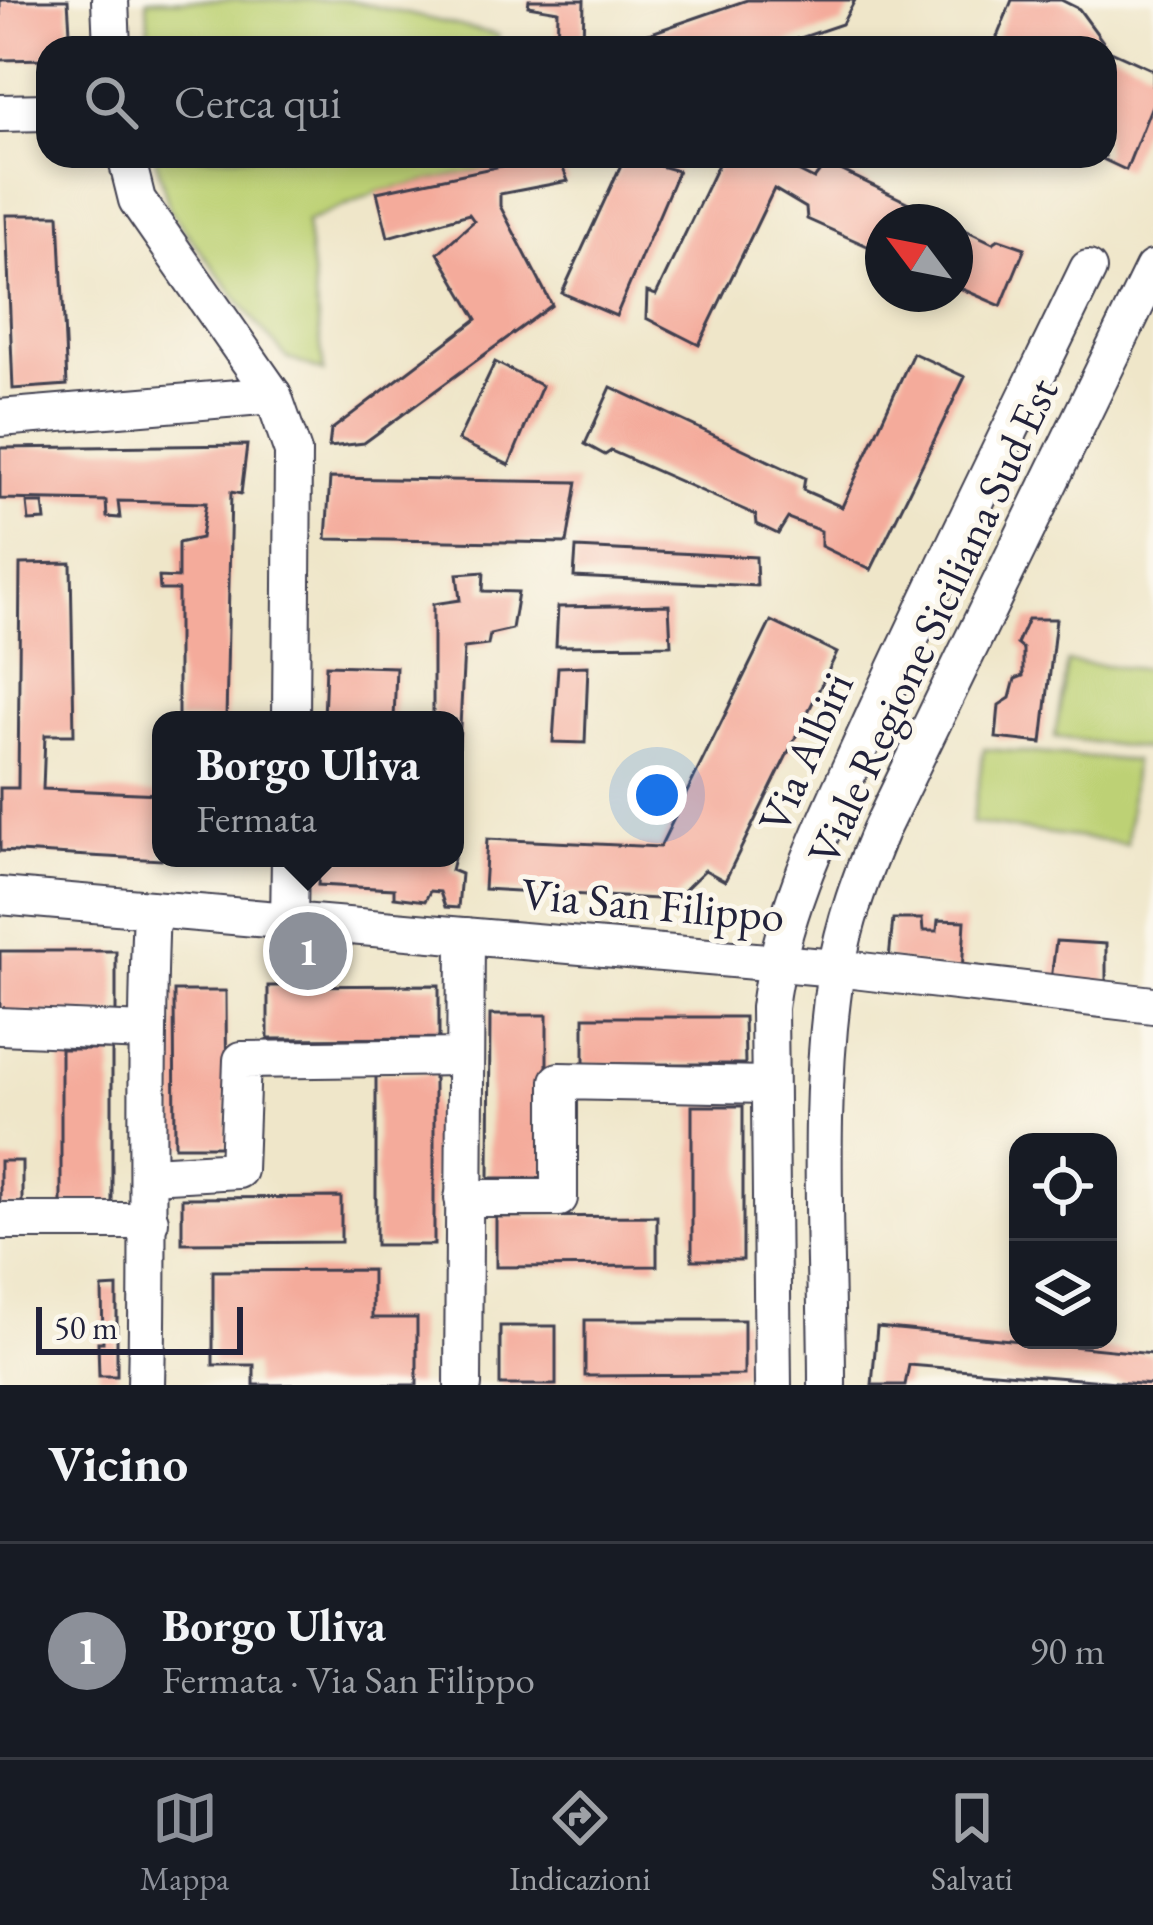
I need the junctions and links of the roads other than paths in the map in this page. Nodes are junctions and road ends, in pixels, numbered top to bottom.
1 (110, 0) edge
2 (112, 36) edge
3 (36, 112) edge
4 (0, 113) edge
5 (129, 168) edge
6 (1088, 269) dead end
7 (1153, 269) edge
8 (273, 395) junction
9 (0, 418) edge
10 (291, 711) edge
11 (290, 867) edge
12 (0, 896) edge
13 (151, 910) junction
14 (290, 921) junction
15 (466, 936) junction
16 (774, 963) junction
17 (836, 968) junction
18 (1153, 1005) edge
19 (0, 1026) edge
20 (146, 1032) junction
21 (463, 1057) junction
22 (768, 1085) junction
23 (150, 1175) junction
24 (463, 1198) junction
25 (0, 1221) edge
26 (150, 1221) junction
27 (146, 1385) edge
28 (463, 1385) edge
29 (773, 1385) edge
30 (827, 1385) edge

1 - 2 street
3 - 4 street
5 - 8 street
6 - 16 street, Via Albiri
7 - 17 street, Viale Regione Siciliana Sud Est
8 - 9 street
8 - 10 street
11 - 14 street
12 - 13 street, Via San Filippo
13 - 14 street, Via San Filippo
13 - 20 street
14 - 15 street, Via San Filippo
15 - 16 street, Via San Filippo
15 - 21 street
16 - 17 street, Via San Filippo
16 - 22 street, Via Albiri
17 - 18 street, Via San Filippo
17 - 30 street, Viale Regione Siciliana Sud Est
19 - 20 street
20 - 23 street
21 - 23 street
21 - 24 street
22 - 24 street
22 - 29 street, Via Albiri
23 - 26 street
24 - 28 street
25 - 26 street
26 - 27 street

